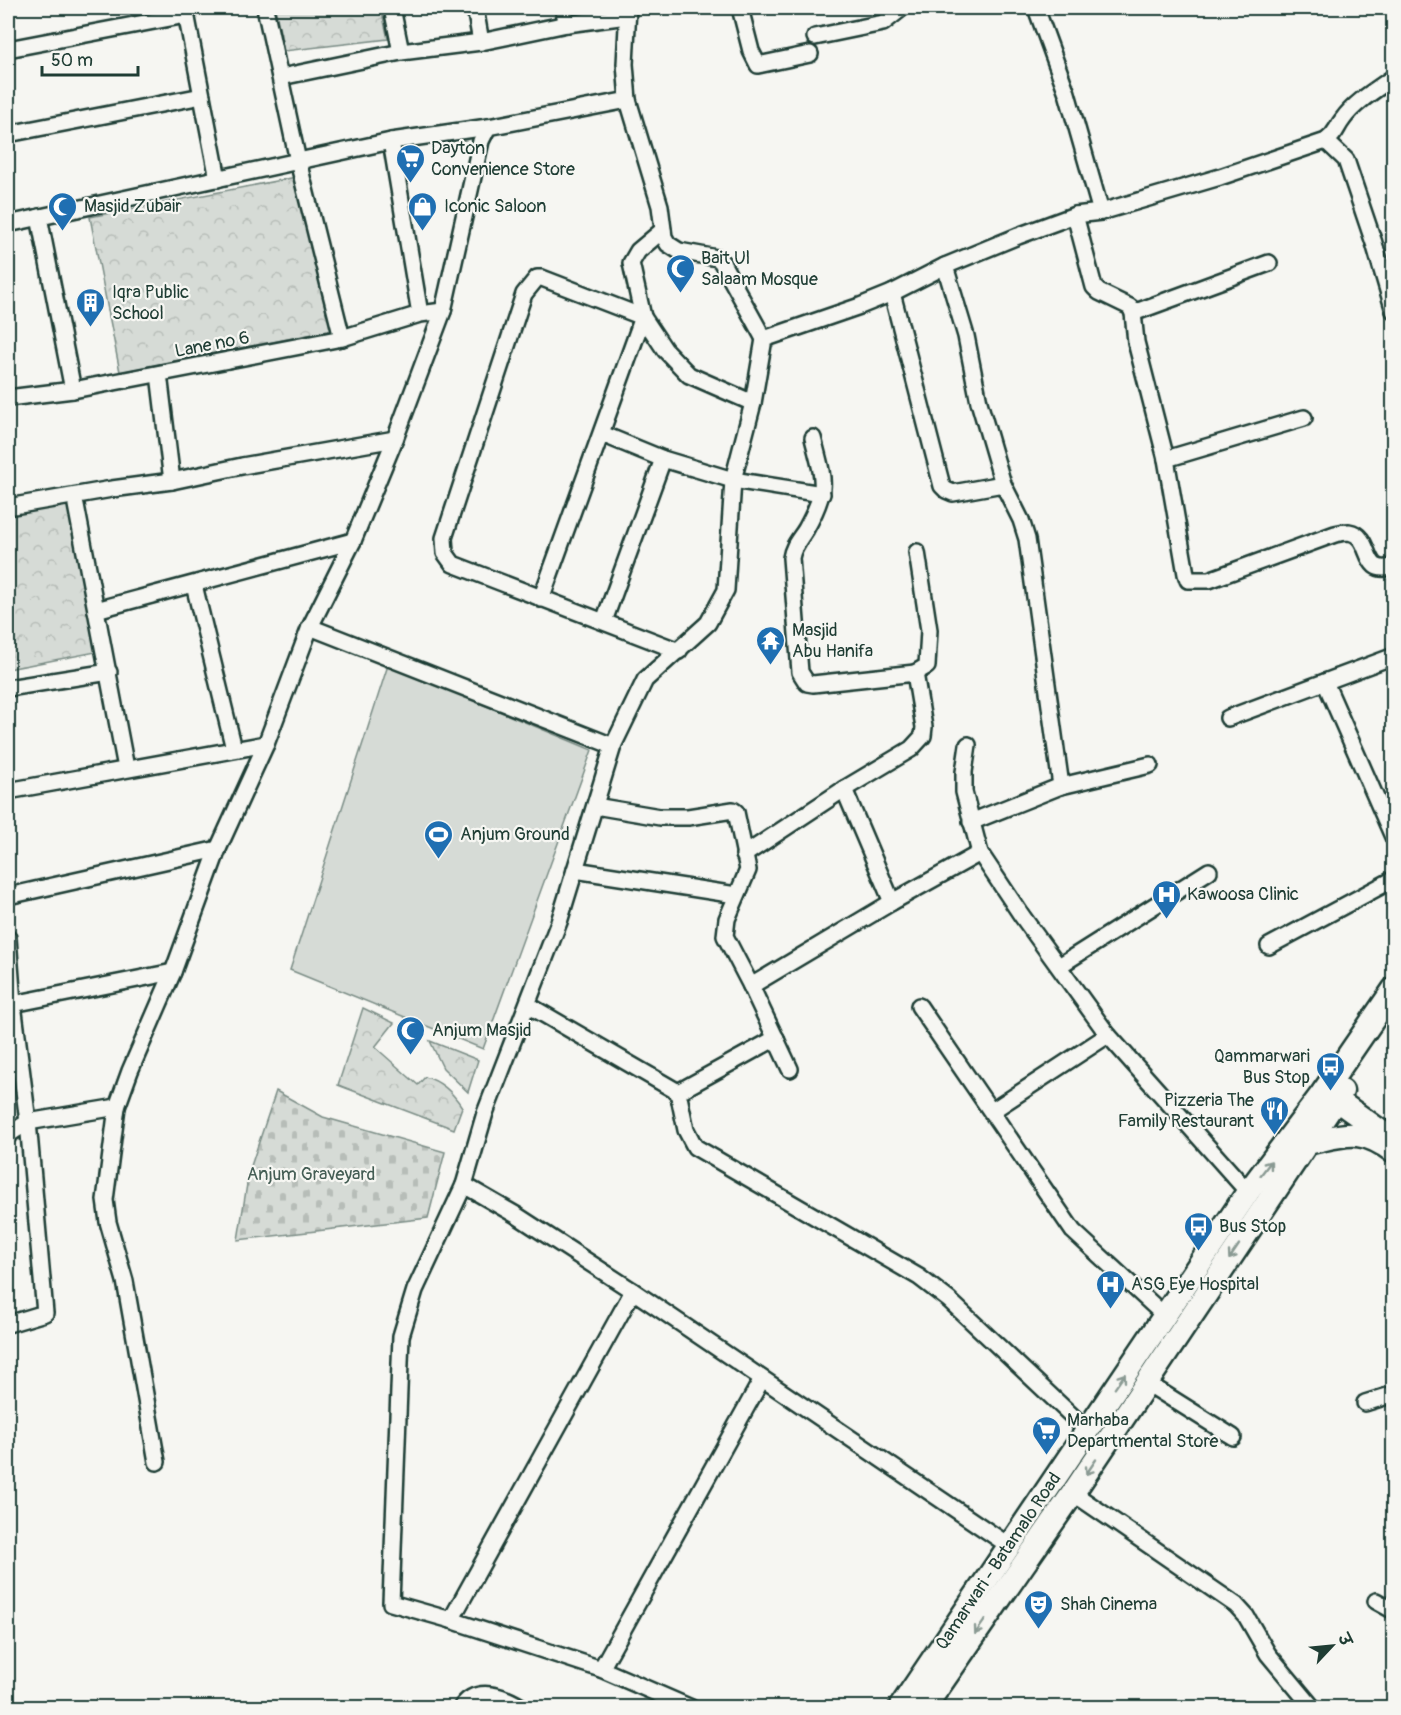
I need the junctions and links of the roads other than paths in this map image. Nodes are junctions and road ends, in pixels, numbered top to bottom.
1 (265, 8) edge
2 (392, 8) edge
3 (475, 8) edge
4 (563, 8) edge
5 (740, 8) edge
6 (902, 8) edge
7 (1036, 8) edge
8 (186, 11) edge
9 (628, 12) edge
10 (567, 24) junction
11 (815, 38) dead end
12 (481, 42) junction
13 (8, 50) edge
14 (401, 52) junction
15 (810, 54) dead end
16 (1394, 76) edge
17 (281, 77) junction
18 (202, 96) junction
19 (628, 100) junction
20 (488, 127) junction
21 (8, 134) edge
22 (391, 141) junction
23 (1326, 141) junction
24 (298, 161) junction
25 (218, 179) junction
26 (1101, 212) junction
27 (1076, 215) junction
28 (39, 218) junction
29 (8, 224) edge
30 (663, 230) junction
31 (1269, 263) dead end
32 (945, 266) junction
33 (892, 293) junction
34 (442, 311) junction
35 (1394, 311) edge
36 (1133, 313) junction
37 (420, 314) junction
38 (643, 317) junction
39 (342, 338) junction
40 (764, 339) junction
41 (159, 374) junction
42 (73, 390) junction
43 (8, 398) edge
44 (753, 403) junction
45 (1304, 418) dead end
46 (602, 434) junction
47 (813, 438) dead end
48 (395, 439) junction
49 (663, 459) junction
50 (1166, 459) junction
51 (733, 480) junction
52 (172, 481) junction
53 (1003, 484) junction
54 (822, 495) junction
55 (76, 506) dead end
56 (8, 507) edge
57 (353, 541) junction
58 (917, 552) dead end
59 (1394, 566) edge
60 (194, 585) junction
61 (541, 598) junction
62 (96, 610) junction
63 (604, 621) junction
64 (310, 627) junction
65 (679, 651) junction
66 (1394, 656) edge
67 (109, 672) junction
68 (915, 673) junction
69 (1325, 682) junction
70 (8, 688) edge
71 (1228, 718) dead end
72 (266, 744) junction
73 (968, 745) dead end
74 (613, 746) junction
75 (234, 749) junction
76 (1150, 765) dead end
77 (126, 768) junction
78 (1061, 786) junction
79 (844, 789) junction
80 (8, 791) edge
81 (595, 806) junction
82 (971, 822) junction
83 (1394, 839) edge
84 (218, 849) junction
85 (980, 853) junction
86 (744, 855) junction
87 (575, 870) junction
88 (1209, 871) dead end
89 (1394, 879) edge
90 (736, 895) junction
91 (8, 896) edge
92 (892, 902) junction
93 (8, 938) edge
94 (1269, 946) dead end
95 (1059, 966) junction
96 (173, 972) junction
97 (751, 986) junction
98 (1394, 989) edge
99 (13, 1004) junction
100 (528, 1005) junction
101 (919, 1006) dead end
102 (1394, 1013) edge
103 (1108, 1035) junction
104 (776, 1038) junction
105 (790, 1069) dead end
106 (678, 1092) junction
107 (1330, 1095) junction
108 (117, 1107) junction
109 (992, 1111) junction
110 (28, 1122) junction
111 (8, 1135) edge
112 (1394, 1141) edge
113 (1307, 1143) junction
114 (1394, 1152) edge
115 (465, 1185) junction
116 (1248, 1192) junction
117 (633, 1291) junction
118 (1165, 1316) junction
119 (8, 1324) edge
120 (762, 1378) junction
121 (1147, 1383) junction
122 (1394, 1394) edge
123 (1365, 1403) dead end
124 (1086, 1430) junction
125 (1233, 1437) dead end
126 (157, 1462) dead end
127 (1073, 1493) junction
128 (1008, 1545) junction
129 (1376, 1601) dead end
130 (1394, 1611) edge
131 (451, 1620) junction
132 (601, 1669) junction
133 (461, 1707) edge
134 (523, 1707) edge
135 (691, 1707) edge
136 (900, 1707) edge
137 (924, 1707) edge
138 (1313, 1707) edge

1 - 17 street
2 - 14 street
3 - 12 street
4 - 10 street
5 - 15 street
6 - 11 street
7 - 26 street
8 - 13 street
8 - 18 street
9 - 10 street
9 - 19 street
10 - 12 street
12 - 14 street
14 - 17 street
16 - 23 street
17 - 24 street
18 - 21 street
18 - 25 street
19 - 20 street
19 - 30 street
20 - 22 street
20 - 34 street
22 - 24 street
22 - 37 street
23 - 26 street
23 - 35 street
24 - 25 street
24 - 39 street
25 - 28 street
26 - 27 street
27 - 32 street
27 - 36 street
28 - 29 street
28 - 42 street
30 - 38 street
30 - 40 street
31 - 36 street
32 - 33 street
32 - 53 street
33 - 40 street
33 - 53 street
34 - 37 street, Lane no 6
34 - 48 street
36 - 50 street
37 - 39 street, Lane no 6
38 - 44 street
38 - 46 street
38 - 61 street
39 - 41 street, Lane no 6
40 - 44 street
41 - 42 street, Lane no 6
41 - 52 street
42 - 43 street, Lane no 6
44 - 51 street
45 - 50 street
46 - 49 street
46 - 61 street
47 - 54 street
48 - 52 street
48 - 57 street
49 - 51 street
49 - 63 street
50 - 59 street
51 - 54 street
51 - 65 street
52 - 56 street
53 - 78 street
54 - 68 street
55 - 62 street
57 - 60 street
57 - 64 street
58 - 68 street
60 - 62 street
60 - 75 street
61 - 63 street
62 - 67 street
63 - 65 street
64 - 72 street
64 - 74 street
65 - 74 street
66 - 69 street
67 - 70 street
67 - 77 street
68 - 79 street
69 - 71 street
69 - 83 street
72 - 75 street
72 - 84 street
73 - 82 street
74 - 81 street
75 - 77 street
76 - 78 street
77 - 80 street
78 - 82 street
79 - 86 street
79 - 92 street
81 - 86 street
81 - 87 street
82 - 85 street
84 - 91 street
84 - 96 street
85 - 92 street
85 - 95 street
86 - 90 street
87 - 90 street
87 - 100 street
88 - 95 street
89 - 94 street
90 - 97 street
92 - 97 street
93 - 99 street
95 - 103 street
96 - 99 street
96 - 108 street
97 - 104 street
98 - 107 main road
99 - 110 street
100 - 106 street
100 - 115 street
101 - 109 street
102 - 107 main road
103 - 109 street
103 - 116 street
104 - 105 street
104 - 106 street
106 - 124 street
107 - 112 main road
107 - 113 main road
116 -> 107 main road, Qamarwari - Batamalo Road
108 - 110 street
108 - 126 street
109 - 118 street
110 - 111 street
110 - 119 street
113 - 114 main road
113 -> 121 main road
115 - 117 street
115 - 131 street
116 - 118 main road, Qamarwari - Batamalo Road
117 - 120 street
117 - 131 street
124 -> 118 main road, Qamarwari - Batamalo Road
120 - 128 street
120 - 132 street
121 - 125 street
121 -> 127 main road
122 - 123 street
124 - 128 main road, Qamarwari - Batamalo Road
127 -> 137 main road
127 - 138 street
128 - 136 main road, Qamarwari - Batamalo Road
129 - 130 street
131 - 132 street
132 - 135 street
133 - 134 street

